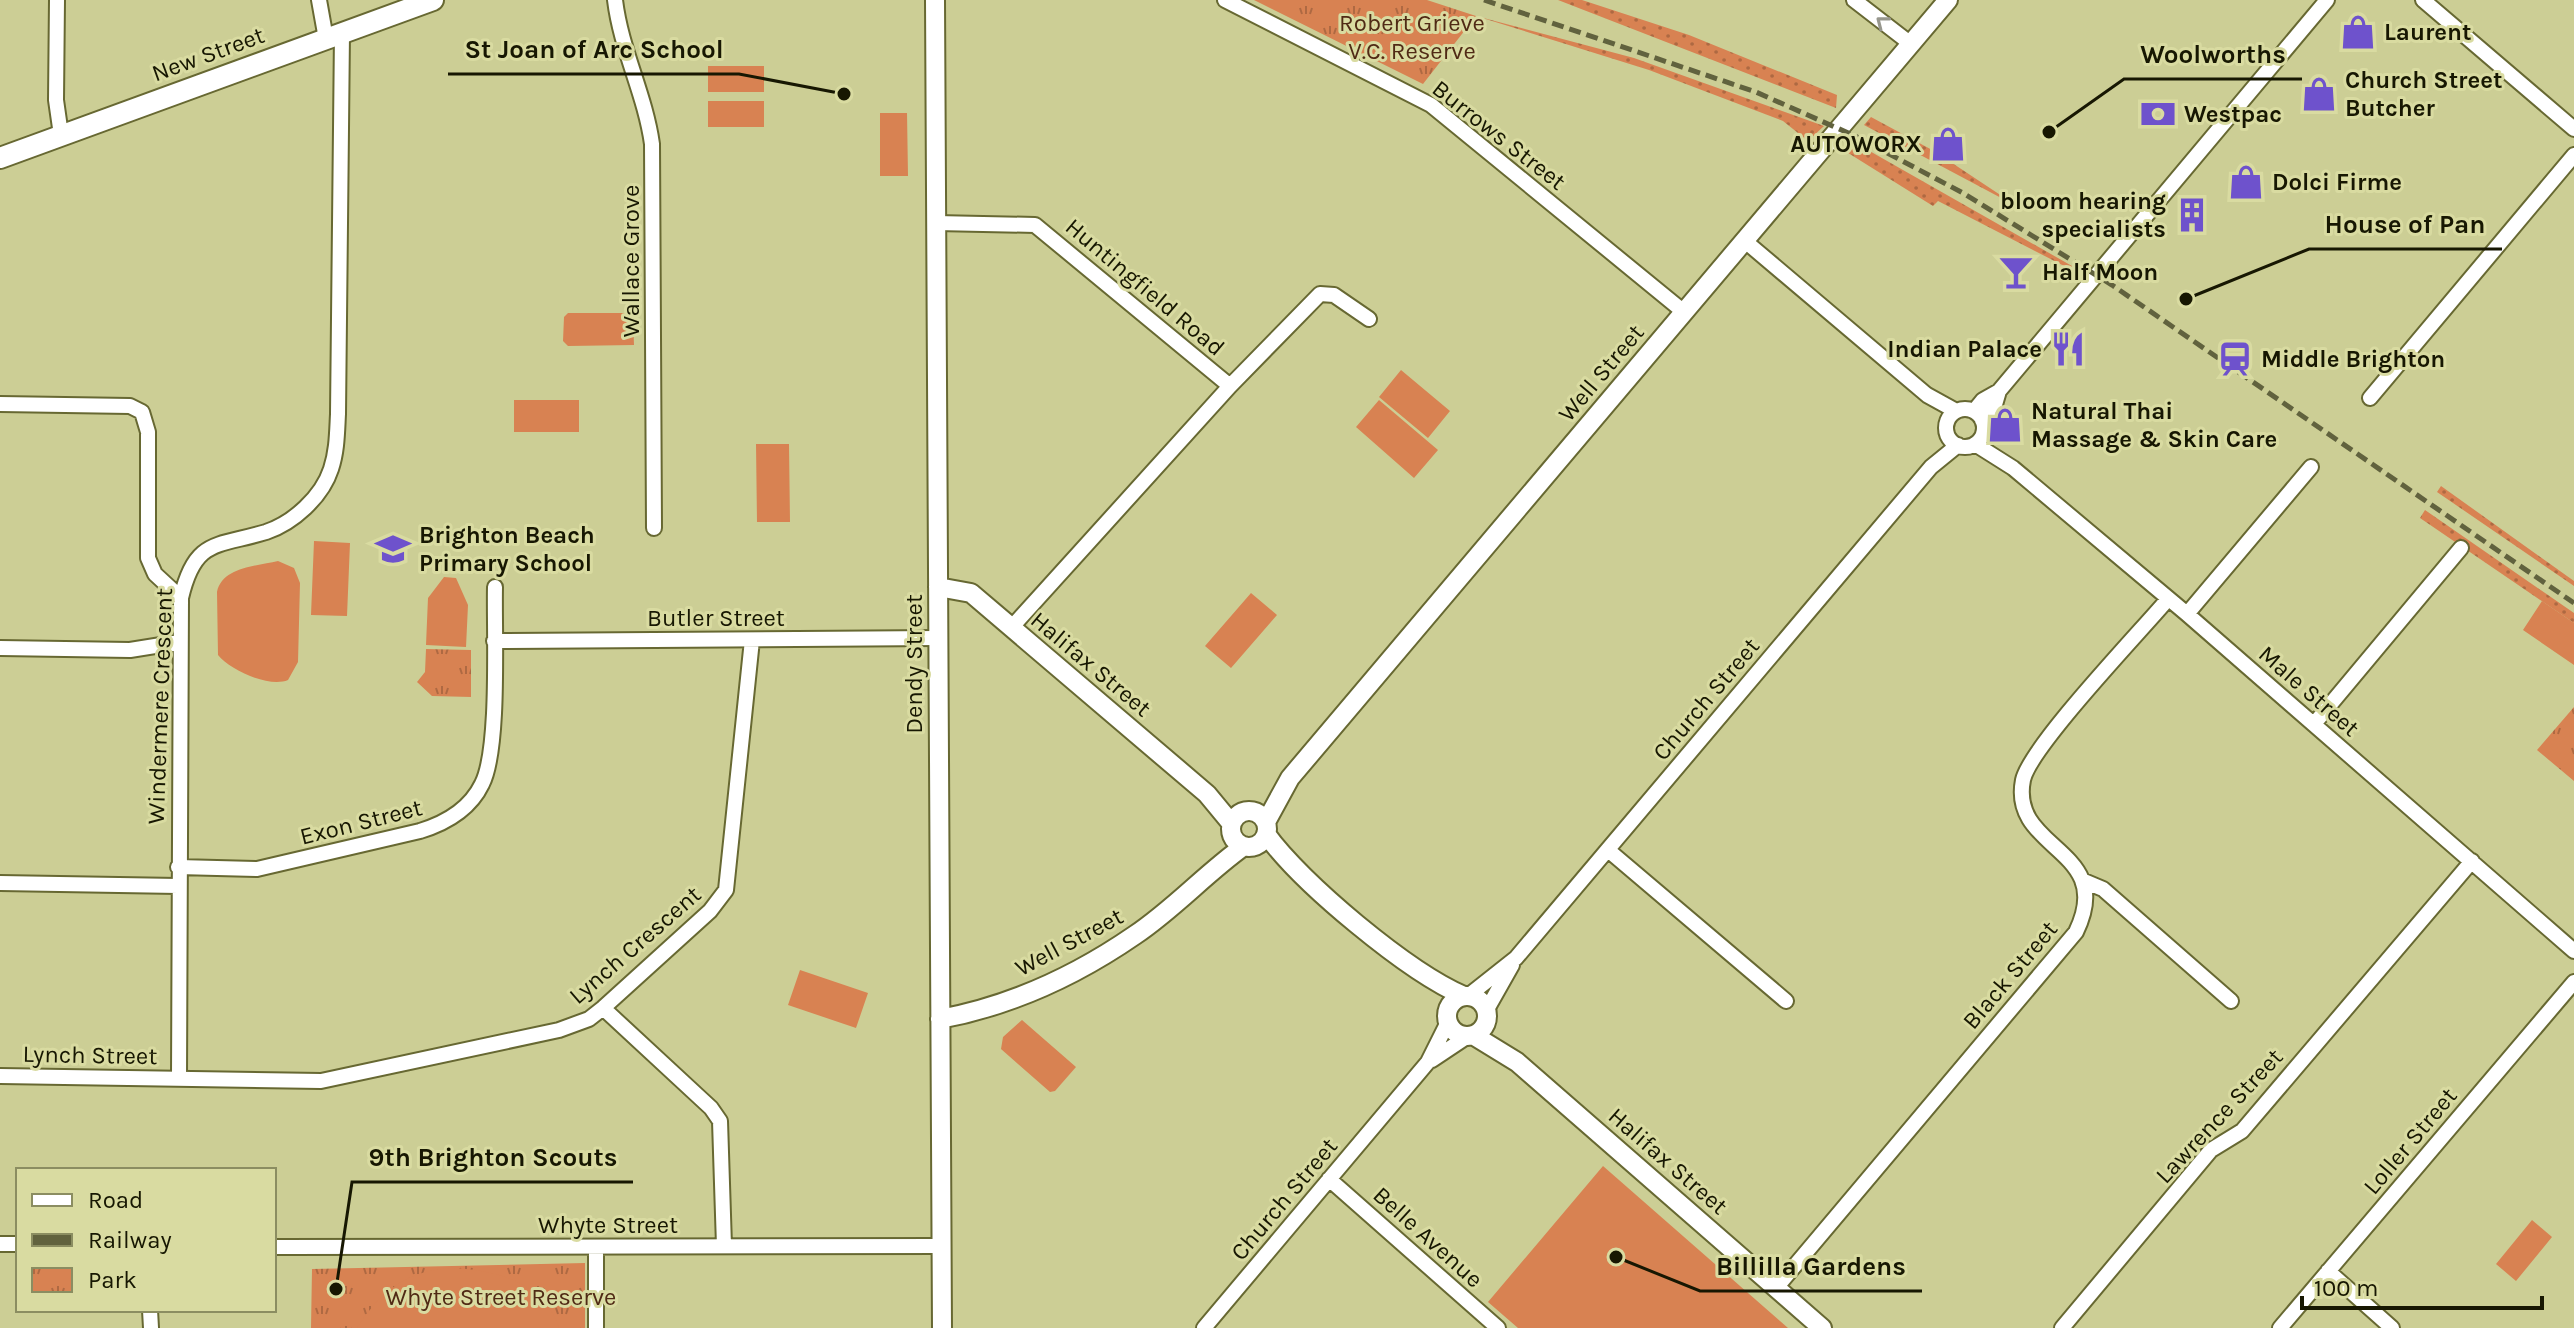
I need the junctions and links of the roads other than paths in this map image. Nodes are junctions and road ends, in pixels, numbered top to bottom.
1 (57, 0) edge
2 (319, 0) edge
3 (433, 0) edge
4 (615, 0) edge
5 (935, 0) edge
6 (1225, 0) edge
7 (1854, 0) edge
8 (1948, 0) edge
9 (2327, 0) edge
10 (2423, 0) edge
11 (334, 36) junction
12 (1911, 44) junction
13 (2574, 129) edge
14 (61, 135) junction
15 (2574, 155) edge
16 (0, 158) edge
17 (936, 223) junction
18 (1745, 241) junction
19 (1684, 312) junction
20 (1369, 319) dead end
21 (1230, 386) junction
22 (2370, 398) dead end
23 (0, 404) edge
24 (1978, 427) junction
25 (1952, 428) junction
26 (2311, 467) dead end
27 (654, 528) dead end
28 (2461, 548) dead end
29 (495, 587) dead end
30 (938, 587) junction
31 (181, 598) junction
32 (2168, 599) junction
33 (2187, 614) junction
34 (1011, 628) junction
35 (938, 638) junction
36 (752, 640) junction
37 (494, 641) junction
38 (180, 642) junction
39 (0, 648) edge
40 (2314, 724) junction
41 (1249, 828) junction
42 (1608, 850) junction
43 (2472, 861) junction
44 (178, 867) junction
45 (2084, 881) junction
46 (0, 883) edge
47 (178, 886) junction
48 (2574, 951) edge
49 (1516, 958) junction
50 (1413, 968) junction
51 (2574, 982) edge
52 (1466, 996) junction
53 (1786, 1001) dead end
54 (2231, 1001) dead end
55 (603, 1008) junction
56 (1448, 1017) junction
57 (940, 1019) junction
58 (1478, 1026) junction
59 (1428, 1062) junction
60 (0, 1076) edge
61 (179, 1078) junction
62 (1329, 1179) junction
63 (724, 1246) junction
64 (941, 1246) junction
65 (276, 1247) edge
66 (596, 1248) junction
67 (2328, 1271) junction
68 (1776, 1288) junction
69 (596, 1328) edge
70 (942, 1328) edge
71 (1204, 1328) edge
72 (1498, 1328) edge
73 (1822, 1328) edge
74 (2062, 1328) edge
75 (2280, 1328) edge
76 (2392, 1328) edge

1 - 14 street
2 - 11 street, Windermere Crescent
3 - 11 main road, New Street
4 - 27 street, Wallace Grove
5 - 17 street, Dendy Street
6 - 19 street, Burrows Street
12 -> 7 street
8 - 12 street, Well Street
9 - 24 street
10 - 13 street
11 - 14 main road, New Street
11 - 31 street, Windermere Crescent
12 - 18 street, Well Street
14 - 16 main road, New Street
15 - 22 street
17 - 21 street, Huntingfield Road
17 - 30 street, Dendy Street
18 - 19 street, Well Street
18 - 25 street
19 - 41 street, Well Street
20 - 21 street, Huntingfield Road
21 - 34 street, Huntingfield Road
23 - 31 street
24 - 25 street
24 - 25 street
24 - 32 street, Male Street
25 - 42 street, Church Street
26 - 33 street
28 - 40 street
29 - 37 street, Exon Street
30 - 34 street, Halifax Street
30 - 35 street, Dendy Street
31 - 38 street, Windermere Crescent
32 - 33 street, Male Street
32 - 45 street
33 - 40 street, Male Street
34 - 41 street, Halifax Street
35 - 36 street, Butler Street
35 - 57 street, Dendy Street
36 - 37 street, Butler Street
36 - 55 street, Lynch Crescent
37 - 44 street, Exon Street
38 - 39 street
38 - 44 street, Windermere Crescent
40 - 43 street, Male Street
41 - 50 street, Halifax Street
41 - 57 street, Well Street
42 - 49 street, Church Street
42 - 53 street
43 - 48 street, Male Street
43 - 74 street, Lawrence Street
44 - 47 street, Windermere Crescent
45 - 54 street
45 - 68 street, Black Street
46 - 47 street
47 - 61 street, Windermere Crescent
49 - 52 street, Church Street
49 - 58 street, Church Street
50 - 52 street, Halifax Street
50 - 56 street, Halifax Street
51 - 67 street, Loller Street
52 - 56 street
52 - 58 street
55 - 61 street, Lynch Crescent
55 - 63 street
56 - 58 street
56 - 59 street, Church Street
57 - 64 street, Dendy Street
58 - 59 street, Church Street
58 - 68 street, Halifax Street
59 - 62 street, Church Street
60 - 61 street, Lynch Street
62 - 71 street, Church Street
62 - 72 street, Belle Avenue
63 - 64 street, Whyte Street
63 - 66 street, Whyte Street
64 - 70 street, Dendy Street
65 - 66 street, Whyte Street
66 - 69 street
67 - 75 street, Loller Street
67 - 76 street
68 - 73 street, Halifax Street

